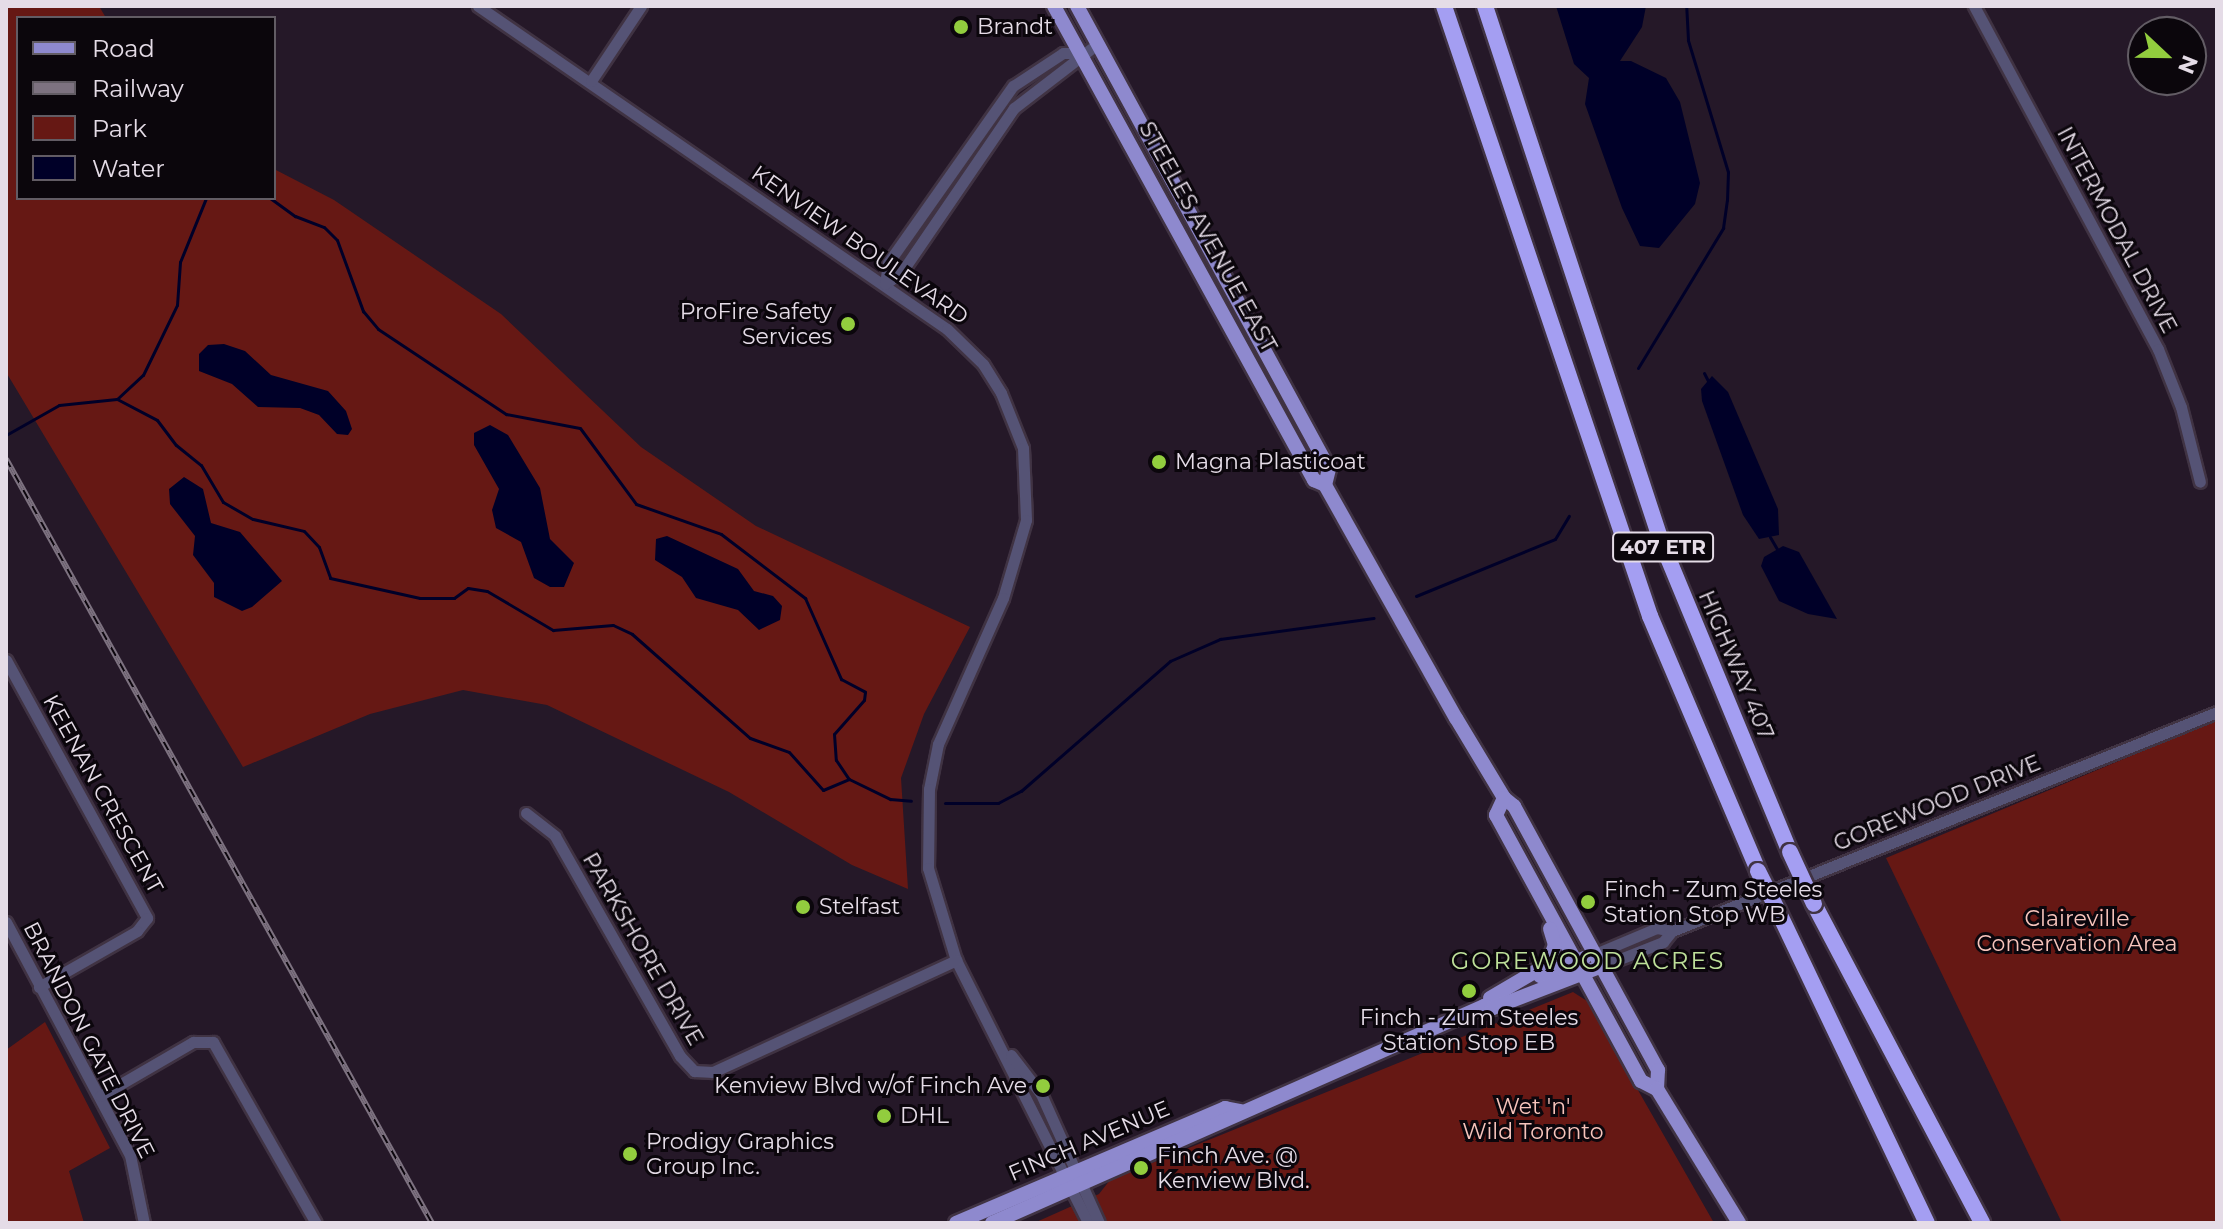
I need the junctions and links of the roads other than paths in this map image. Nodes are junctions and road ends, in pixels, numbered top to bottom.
1 (478, 6) edge
2 (641, 6) edge
3 (1054, 6) edge
4 (1077, 6) edge
5 (1444, 6) edge
6 (1485, 6) edge
7 (1974, 6) edge
8 (1097, 44) junction
9 (1080, 53) junction
10 (591, 81) junction
11 (980, 129) junction
12 (994, 138) junction
13 (885, 284) junction
14 (2200, 482) dead end
15 (1325, 485) junction
16 (6, 660) edge
17 (2217, 712) edge
18 (1504, 798) junction
19 (526, 813) dead end
20 (1540, 896) junction
21 (6, 922) edge
22 (956, 960) junction
23 (1598, 960) junction
24 (1578, 967) junction
25 (39, 987) junction
26 (1487, 1002) junction
27 (1657, 1089) junction
28 (100, 1096) junction
29 (1241, 1111) junction
30 (1071, 1172) junction
31 (1078, 1186) junction
32 (144, 1223) edge
33 (316, 1223) edge
34 (956, 1223) edge
35 (992, 1223) edge
36 (1088, 1223) edge
37 (1099, 1223) edge
38 (1739, 1223) edge
39 (1927, 1223) edge
40 (1982, 1223) edge

1 - 10 street, KENVIEW BOULEVARD
2 - 10 street
3 - 9 main road, STEELES AVENUE EAST
4 - 8 main road, STEELES AVENUE EAST
5 - 39 highway, 407 ETR, bridge
6 - 40 highway, HIGHWAY 407 / 407 ETR, bridge
7 - 14 street, INTERMODAL DRIVE
8 - 9 street
8 - 15 main road, STEELES AVENUE EAST
9 - 11 street
9 - 12 street
9 - 15 main road, STEELES AVENUE EAST
10 - 13 street, KENVIEW BOULEVARD
11 - 12 street
11 - 13 street
12 - 13 street
13 - 22 street, KENVIEW BOULEVARD
15 - 18 main road, STEELES AVENUE EAST
16 - 25 street, KEENAN CRESCENT
17 - 23 street, GOREWOOD DRIVE
18 - 20 main road, STEELES AVENUE EAST
18 - 23 main road, STEELES AVENUE EAST
19 - 22 street, PARKSHORE DRIVE
20 - 24 main road, STEELES AVENUE EAST
20 - 26 main road
21 - 25 street, BRANDON GATE DRIVE
22 - 30 street, KENVIEW BOULEVARD
23 - 24 main road, FINCH AVENUE
23 - 27 main road, STEELES AVENUE EAST
24 - 26 main road, FINCH AVENUE
24 - 27 main road, STEELES AVENUE EAST
25 - 28 street, BRANDON GATE DRIVE
26 - 29 main road, FINCH AVENUE
27 - 38 main road, STEELES AVENUE EAST
28 - 32 street, BRANDON GATE DRIVE
28 - 33 street
29 - 30 main road, FINCH AVENUE
29 - 31 main road, FINCH AVENUE
30 - 31 street, KENVIEW BOULEVARD
30 - 34 main road, FINCH AVENUE
31 - 35 main road, FINCH AVENUE
31 - 36 street
31 - 37 street

